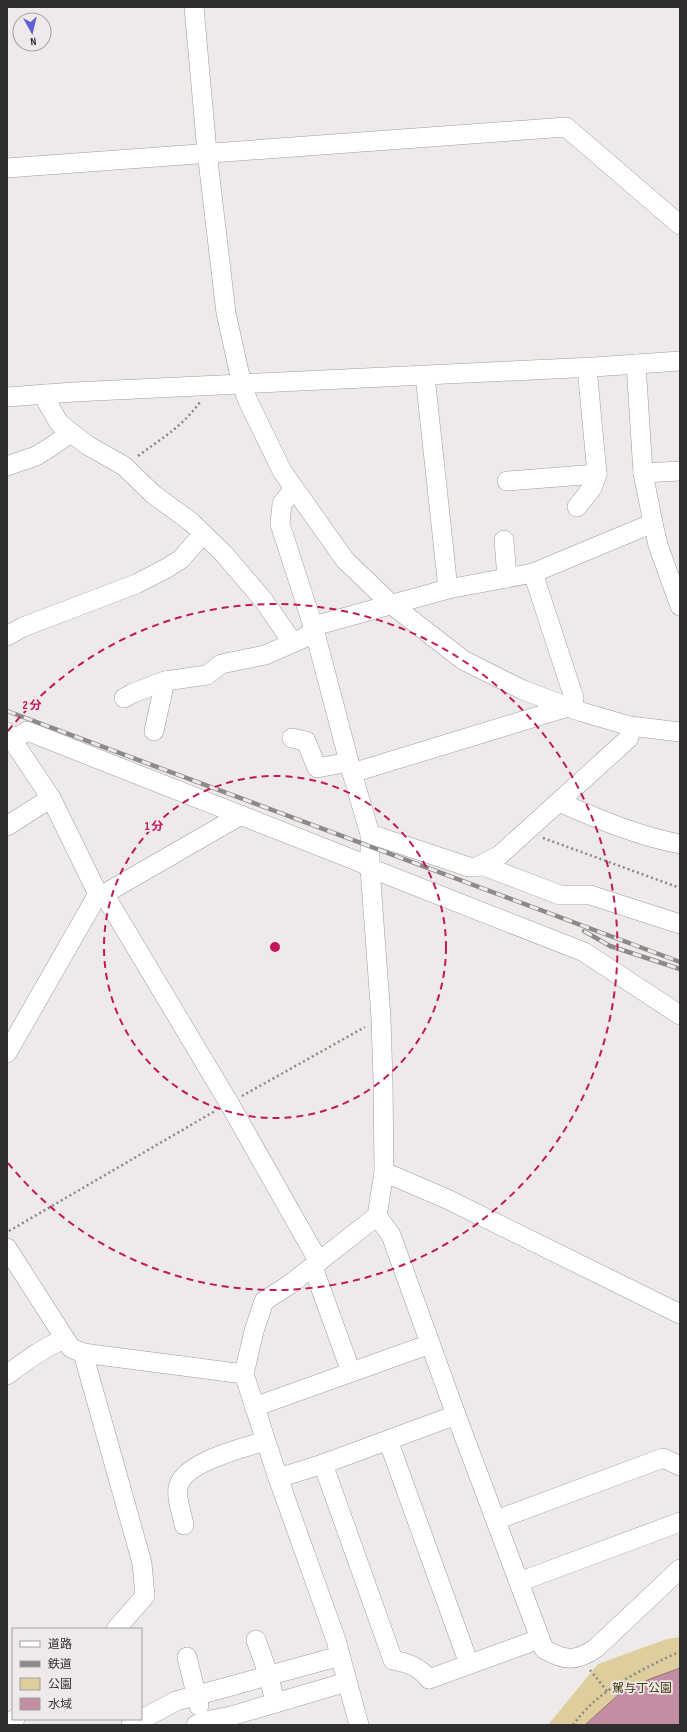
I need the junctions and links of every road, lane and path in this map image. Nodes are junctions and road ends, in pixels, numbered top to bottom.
1 (194, 7) edge
2 (207, 152) junction
3 (7, 168) edge
4 (680, 225) edge
5 (680, 361) edge
6 (636, 364) junction
7 (587, 368) junction
8 (425, 376) junction
9 (242, 385) junction
10 (201, 386) junction
11 (45, 394) junction
12 (7, 397) edge
13 (71, 433) junction
14 (7, 466) edge
15 (124, 466) junction
16 (680, 470) edge
17 (643, 473) junction
18 (597, 474) junction
19 (507, 481) dead end
20 (294, 488) junction
21 (577, 507) dead end
22 (653, 523) junction
23 (203, 534) junction
24 (504, 540) dead end
25 (671, 556) edge
26 (533, 573) junction
27 (506, 578) junction
28 (448, 588) junction
29 (391, 604) junction
30 (680, 606) edge
31 (314, 629) junction
32 (7, 636) edge
33 (293, 643) junction
34 (165, 681) junction
35 (124, 698) dead end
36 (568, 707) junction
37 (630, 726) junction
38 (154, 731) dead end
39 (680, 732) edge
40 (10, 736) edge
41 (292, 738) dead end
42 (350, 767) junction
43 (51, 798) junction
44 (559, 802) junction
45 (241, 815) junction
46 (7, 826) edge
47 (526, 832) junction
48 (370, 834) junction
49 (680, 844) edge
50 (481, 864) junction
51 (370, 868) junction
52 (680, 888) edge
53 (101, 894) junction
54 (680, 924) edge
55 (680, 1015) edge
56 (381, 1018) junction
57 (7, 1053) edge
58 (229, 1103) junction
59 (384, 1172) junction
60 (377, 1216) junction
61 (7, 1232) edge
62 (7, 1248) edge
63 (316, 1264) junction
64 (680, 1314) edge
65 (65, 1339) junction
66 (430, 1344) junction
67 (83, 1353) junction
68 (351, 1372) junction
69 (244, 1374) junction
70 (7, 1375) edge
71 (254, 1407) junction
72 (456, 1415) junction
73 (388, 1440) junction
74 (266, 1441) junction
75 (323, 1464) junction
76 (680, 1466) edge
77 (278, 1478) junction
78 (496, 1520) junction
79 (680, 1522) edge
80 (184, 1525) dead end
81 (680, 1570) edge
82 (519, 1582) junction
83 (117, 1628) edge
84 (539, 1639) junction
85 (256, 1640) dead end
86 (680, 1653) edge
87 (340, 1656) junction
88 (187, 1657) dead end
89 (580, 1657) junction
90 (469, 1664) junction
91 (269, 1676) junction
92 (347, 1682) junction
93 (607, 1691) junction
94 (196, 1696) junction
95 (275, 1703) junction
96 (142, 1719) edge
97 (140, 1720) edge
98 (200, 1723) edge
99 (131, 1725) edge
100 (359, 1725) edge
101 (573, 1725) edge

1 - 2 street
2 - 3 street
2 - 4 street
2 - 9 street
5 - 6 street
6 - 7 street
6 - 17 street
7 - 8 street
7 - 18 street
8 - 9 street
8 - 28 street
9 - 10 street
9 - 20 street
10 - 11 street
10 - 15 path
11 - 12 street
11 - 13 street
13 - 14 street
13 - 15 street
15 - 23 street
16 - 17 street
17 - 22 street
18 - 19 street
18 - 21 street
20 - 29 street
20 - 31 street
22 - 25 street
22 - 26 street
23 - 32 street
23 - 33 street
24 - 27 street
25 - 30 street
26 - 27 street
26 - 36 street
27 - 28 street
28 - 29 street
29 - 31 street
29 - 36 street
31 - 33 street
31 - 42 street
33 - 34 street
34 - 35 street
34 - 38 street
36 - 37 street
36 - 42 street
37 - 39 street
37 - 44 street
40 - 43 street
40 - 45 street
41 - 42 street
42 - 48 street
43 - 46 street
43 - 53 street
44 - 47 street
44 - 49 street
45 - 51 street
45 - 53 street
47 - 50 street
47 - 52 path
48 - 50 street
48 - 51 street
50 - 54 street
51 - 55 street
51 - 56 street
53 - 57 street
53 - 58 street
56 - 58 path
56 - 59 street
58 - 61 path
58 - 63 street
59 - 60 street
59 - 64 street
60 - 63 street
60 - 66 street
62 - 65 street
63 - 68 street
63 - 69 street
65 - 67 street
65 - 70 street
66 - 68 street
66 - 72 street
67 - 69 street
67 - 83 street
68 - 71 street
69 - 71 street
71 - 74 street
72 - 73 street
72 - 78 street
73 - 75 street
73 - 90 street
74 - 77 street
74 - 80 street
75 - 77 street
75 - 90 street
76 - 78 street
77 - 87 street
78 - 82 street
79 - 82 street
81 - 89 street
82 - 84 street
84 - 89 street
84 - 90 street
85 - 91 street
86 - 93 path
87 - 91 street
87 - 92 street
88 - 94 street
89 - 93 path
91 - 94 street
91 - 95 street
92 - 95 street
92 - 100 street
93 - 101 path
94 - 96 street
94 - 98 street
95 - 98 street
97 - 99 street

